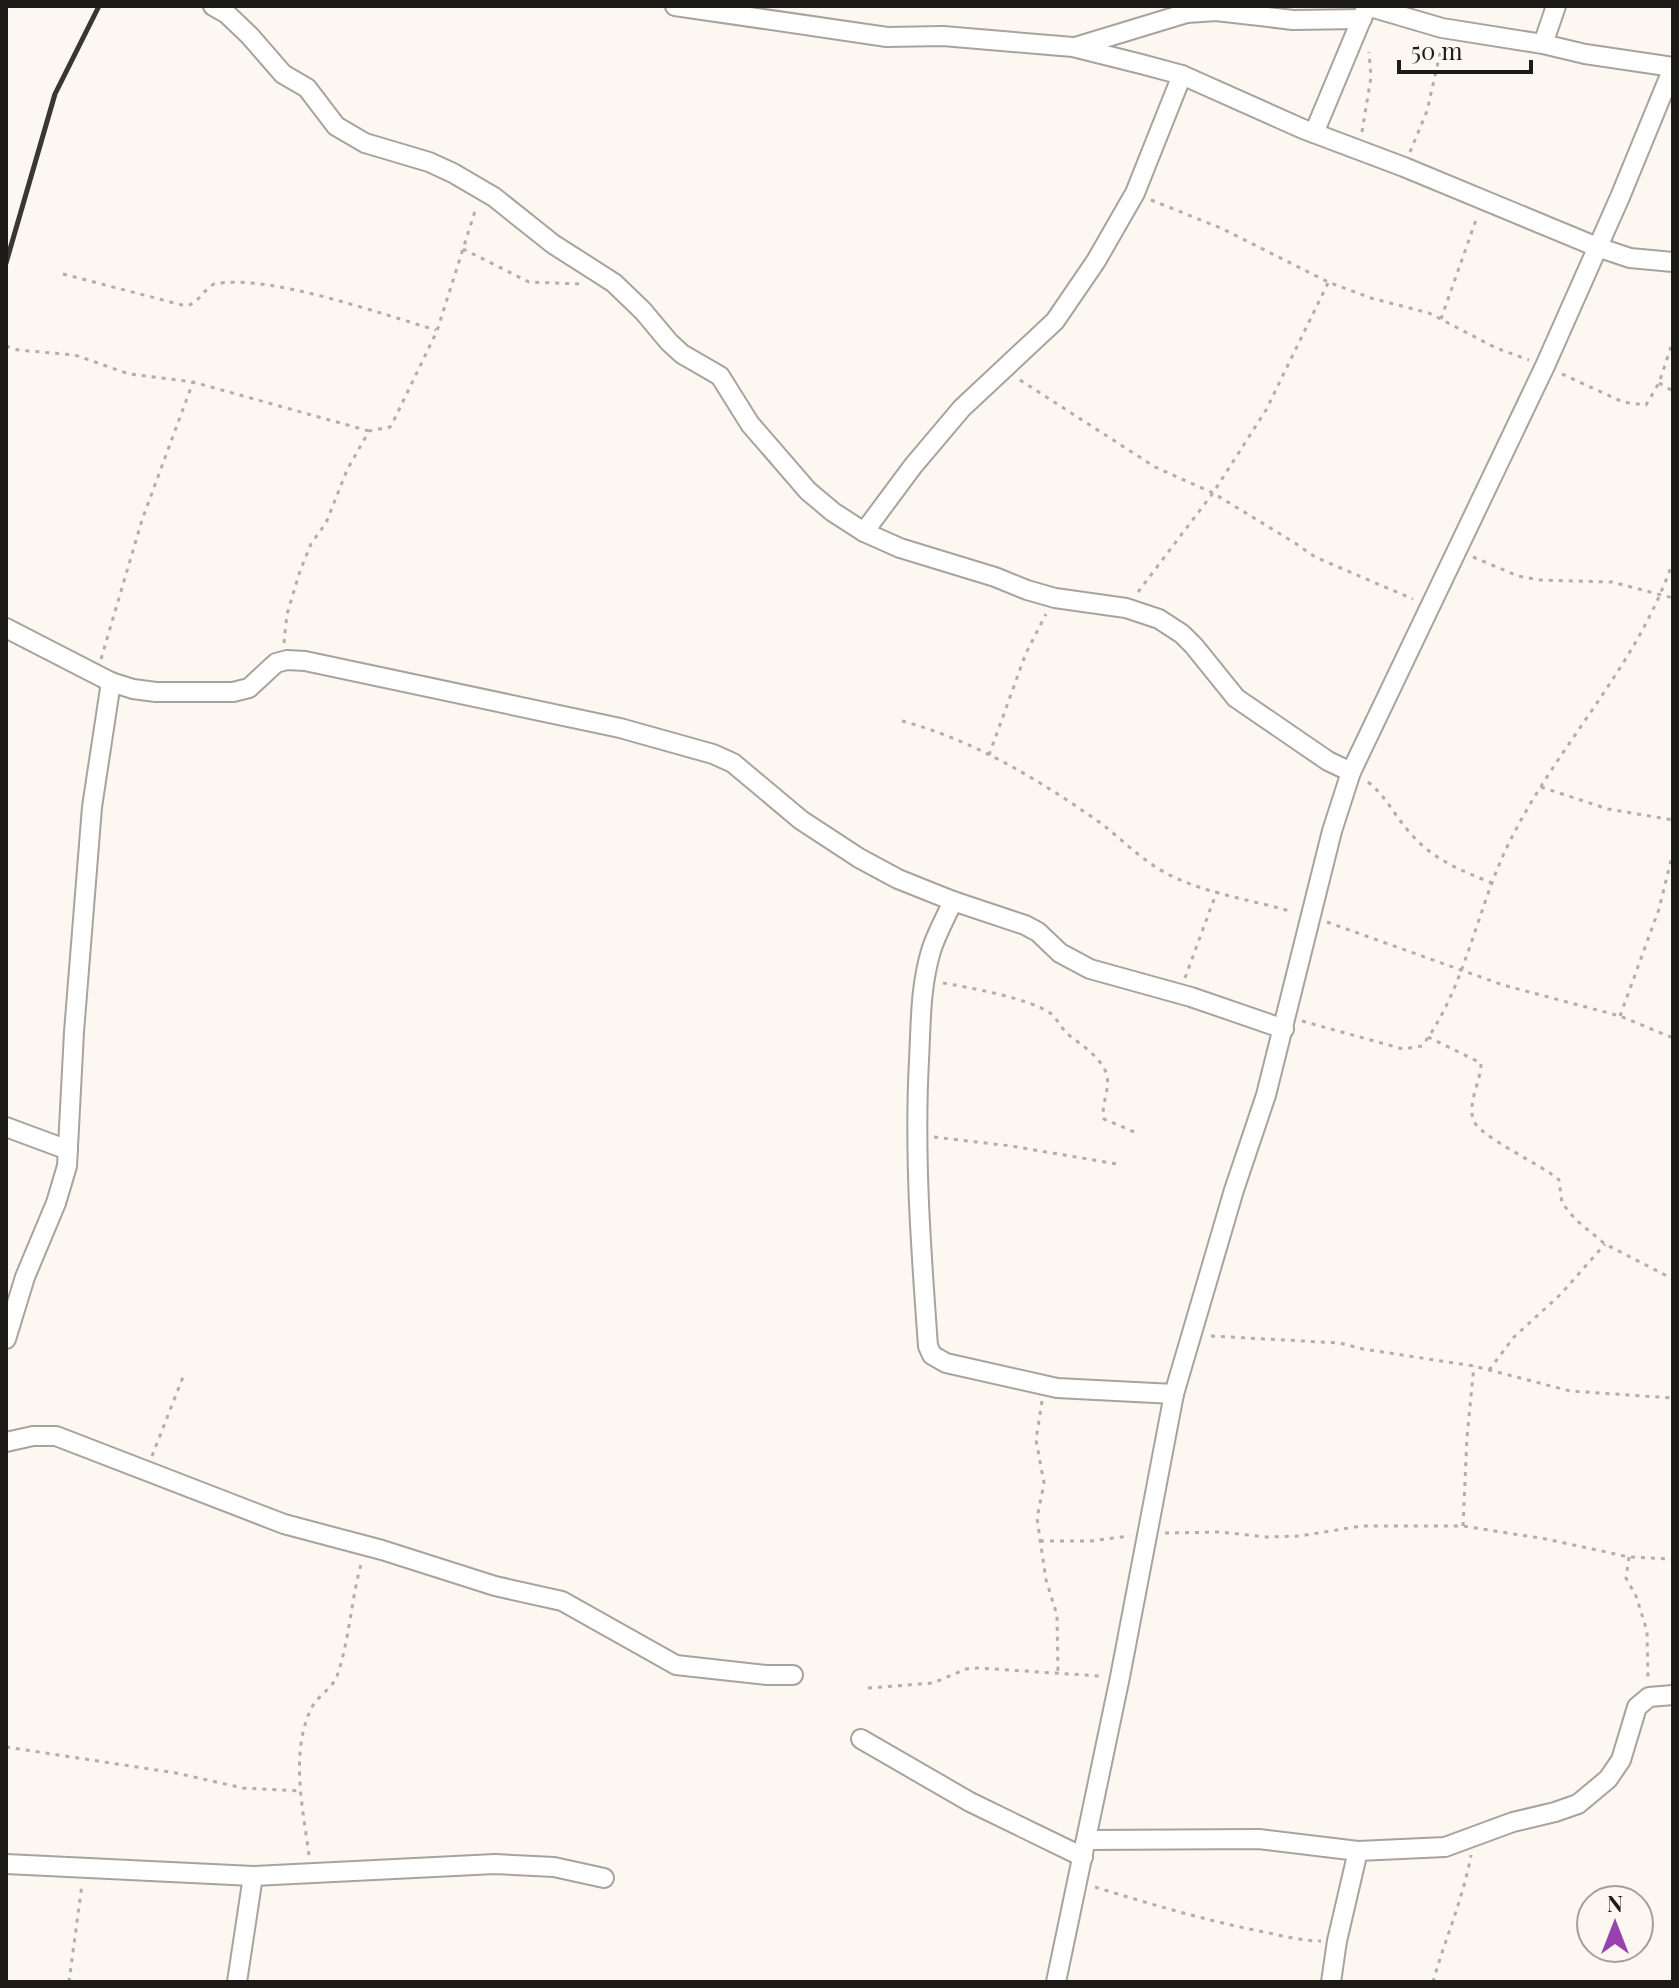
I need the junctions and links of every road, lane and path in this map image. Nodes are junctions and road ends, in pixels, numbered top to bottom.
1 (213, 6) edge
2 (675, 6) edge
3 (1556, 6) edge
4 (1362, 20) junction
5 (1446, 29) junction
6 (1543, 44) junction
7 (1073, 47) junction
8 (1673, 68) edge
9 (1182, 75) junction
10 (1314, 133) junction
11 (1359, 150) junction
12 (1404, 167) junction
13 (481, 189) junction
14 (1135, 193) junction
15 (1482, 200) junction
16 (1597, 247) junction
17 (463, 249) junction
18 (1673, 262) edge
19 (63, 274) dead end
20 (1328, 282) junction
21 (614, 283) junction
22 (1441, 319) junction
23 (437, 331) junction
24 (1673, 341) edge
25 (6, 346) edge
26 (1545, 366) junction
27 (1003, 370) junction
28 (193, 382) junction
29 (1659, 383) junction
30 (1673, 391) edge
31 (369, 431) junction
32 (1213, 493) junction
33 (864, 532) junction
34 (1459, 550) junction
35 (1673, 561) edge
36 (1661, 594) junction
37 (1055, 598) junction
38 (1673, 598) edge
39 (1434, 604) junction
40 (1126, 608) junction
41 (6, 628) edge
42 (283, 661) junction
43 (103, 678) junction
44 (902, 721) dead end
45 (989, 755) junction
46 (1351, 772) junction
47 (1540, 787) junction
48 (1673, 820) edge
49 (1673, 852) edge
50 (1493, 883) junction
51 (1217, 891) junction
52 (953, 901) junction
53 (1310, 917) junction
54 (1461, 969) junction
55 (924, 979) junction
56 (1179, 994) junction
57 (1620, 1016) junction
58 (1286, 1023) junction
59 (1428, 1037) junction
60 (1673, 1038) edge
61 (6, 1127) edge
62 (916, 1134) junction
63 (1139, 1134) dead end
64 (68, 1150) junction
65 (1117, 1164) dead end
66 (1605, 1244) junction
67 (1673, 1279) edge
68 (1190, 1334) junction
69 (6, 1339) edge
70 (1474, 1366) junction
71 (1489, 1370) junction
72 (183, 1377) dead end
73 (1044, 1385) junction
74 (1174, 1394) junction
75 (1673, 1398) edge
76 (6, 1442) edge
77 (146, 1470) junction
78 (1463, 1526) junction
79 (1148, 1533) junction
80 (1040, 1541) junction
81 (367, 1546) junction
82 (1629, 1557) junction
83 (1673, 1559) edge
84 (1058, 1674) junction
85 (793, 1675) dead end
86 (1120, 1677) junction
87 (868, 1688) dead end
88 (1673, 1695) edge
89 (1649, 1697) junction
90 (861, 1739) dead end
91 (6, 1747) edge
92 (301, 1791) junction
93 (1474, 1835) junction
94 (1085, 1848) junction
95 (1358, 1851) junction
96 (6, 1864) edge
97 (85, 1868) junction
98 (311, 1873) junction
99 (253, 1876) junction
100 (604, 1878) dead end
101 (1077, 1882) junction
102 (1337, 1941) junction
103 (69, 1982) edge
104 (237, 1982) edge
105 (1056, 1982) edge
106 (1331, 1982) edge
107 (1433, 1982) edge

1 - 13 street
2 - 7 street
3 - 6 street
4 - 5 street
4 - 7 street
4 - 10 street
4 - 11 path
5 - 6 street
5 - 12 path
6 - 8 street
7 - 9 street
8 - 16 street
9 - 10 street
9 - 14 street
10 - 11 street
11 - 12 street
12 - 15 street
13 - 17 path
13 - 21 street
14 - 20 path
14 - 27 street
15 - 16 street
15 - 22 path
16 - 18 street
16 - 26 street
17 - 21 path
17 - 23 path
19 - 23 path
20 - 22 path
20 - 32 path
21 - 33 street
22 - 26 path
23 - 31 path
24 - 29 path
25 - 28 path
26 - 29 path
26 - 34 street
27 - 32 path
27 - 33 street
28 - 31 path
28 - 43 path
29 - 30 path
31 - 42 path
32 - 39 path
32 - 40 path
33 - 37 street
34 - 36 path
34 - 39 street
35 - 36 path
36 - 38 path
36 - 47 path
37 - 40 street
37 - 45 path
39 - 46 street
40 - 46 street
41 - 43 street
42 - 43 street
42 - 52 street
43 - 64 street
44 - 45 path
45 - 51 path
46 - 50 path
46 - 53 street
47 - 48 path
47 - 50 path
49 - 57 path
50 - 54 path
51 - 53 path
51 - 56 path
52 - 55 street
52 - 56 street
53 - 54 path
53 - 58 street
54 - 57 path
54 - 59 path
55 - 62 street
55 - 63 path
56 - 58 street
57 - 60 path
58 - 59 path
58 - 68 street
59 - 66 path
61 - 64 street
62 - 65 path
62 - 73 street
64 - 69 street
66 - 67 path
66 - 71 path
68 - 70 path
68 - 74 street
70 - 71 path
70 - 78 path
71 - 75 path
72 - 77 path
73 - 74 street
73 - 80 path
74 - 79 street
76 - 77 street
77 - 81 street
78 - 79 path
78 - 82 path
79 - 80 path
79 - 86 street
80 - 84 path
81 - 85 street
81 - 92 path
82 - 83 path
82 - 89 path
84 - 86 path
84 - 87 path
86 - 94 street
88 - 89 street
89 - 93 street
90 - 94 street
91 - 92 path
92 - 98 path
93 - 95 street
93 - 107 path
94 - 95 street
94 - 101 street
95 - 102 street
96 - 97 street
97 - 99 street
97 - 103 path
98 - 99 street
98 - 100 street
99 - 104 street
101 - 102 path
101 - 105 street
102 - 106 street

